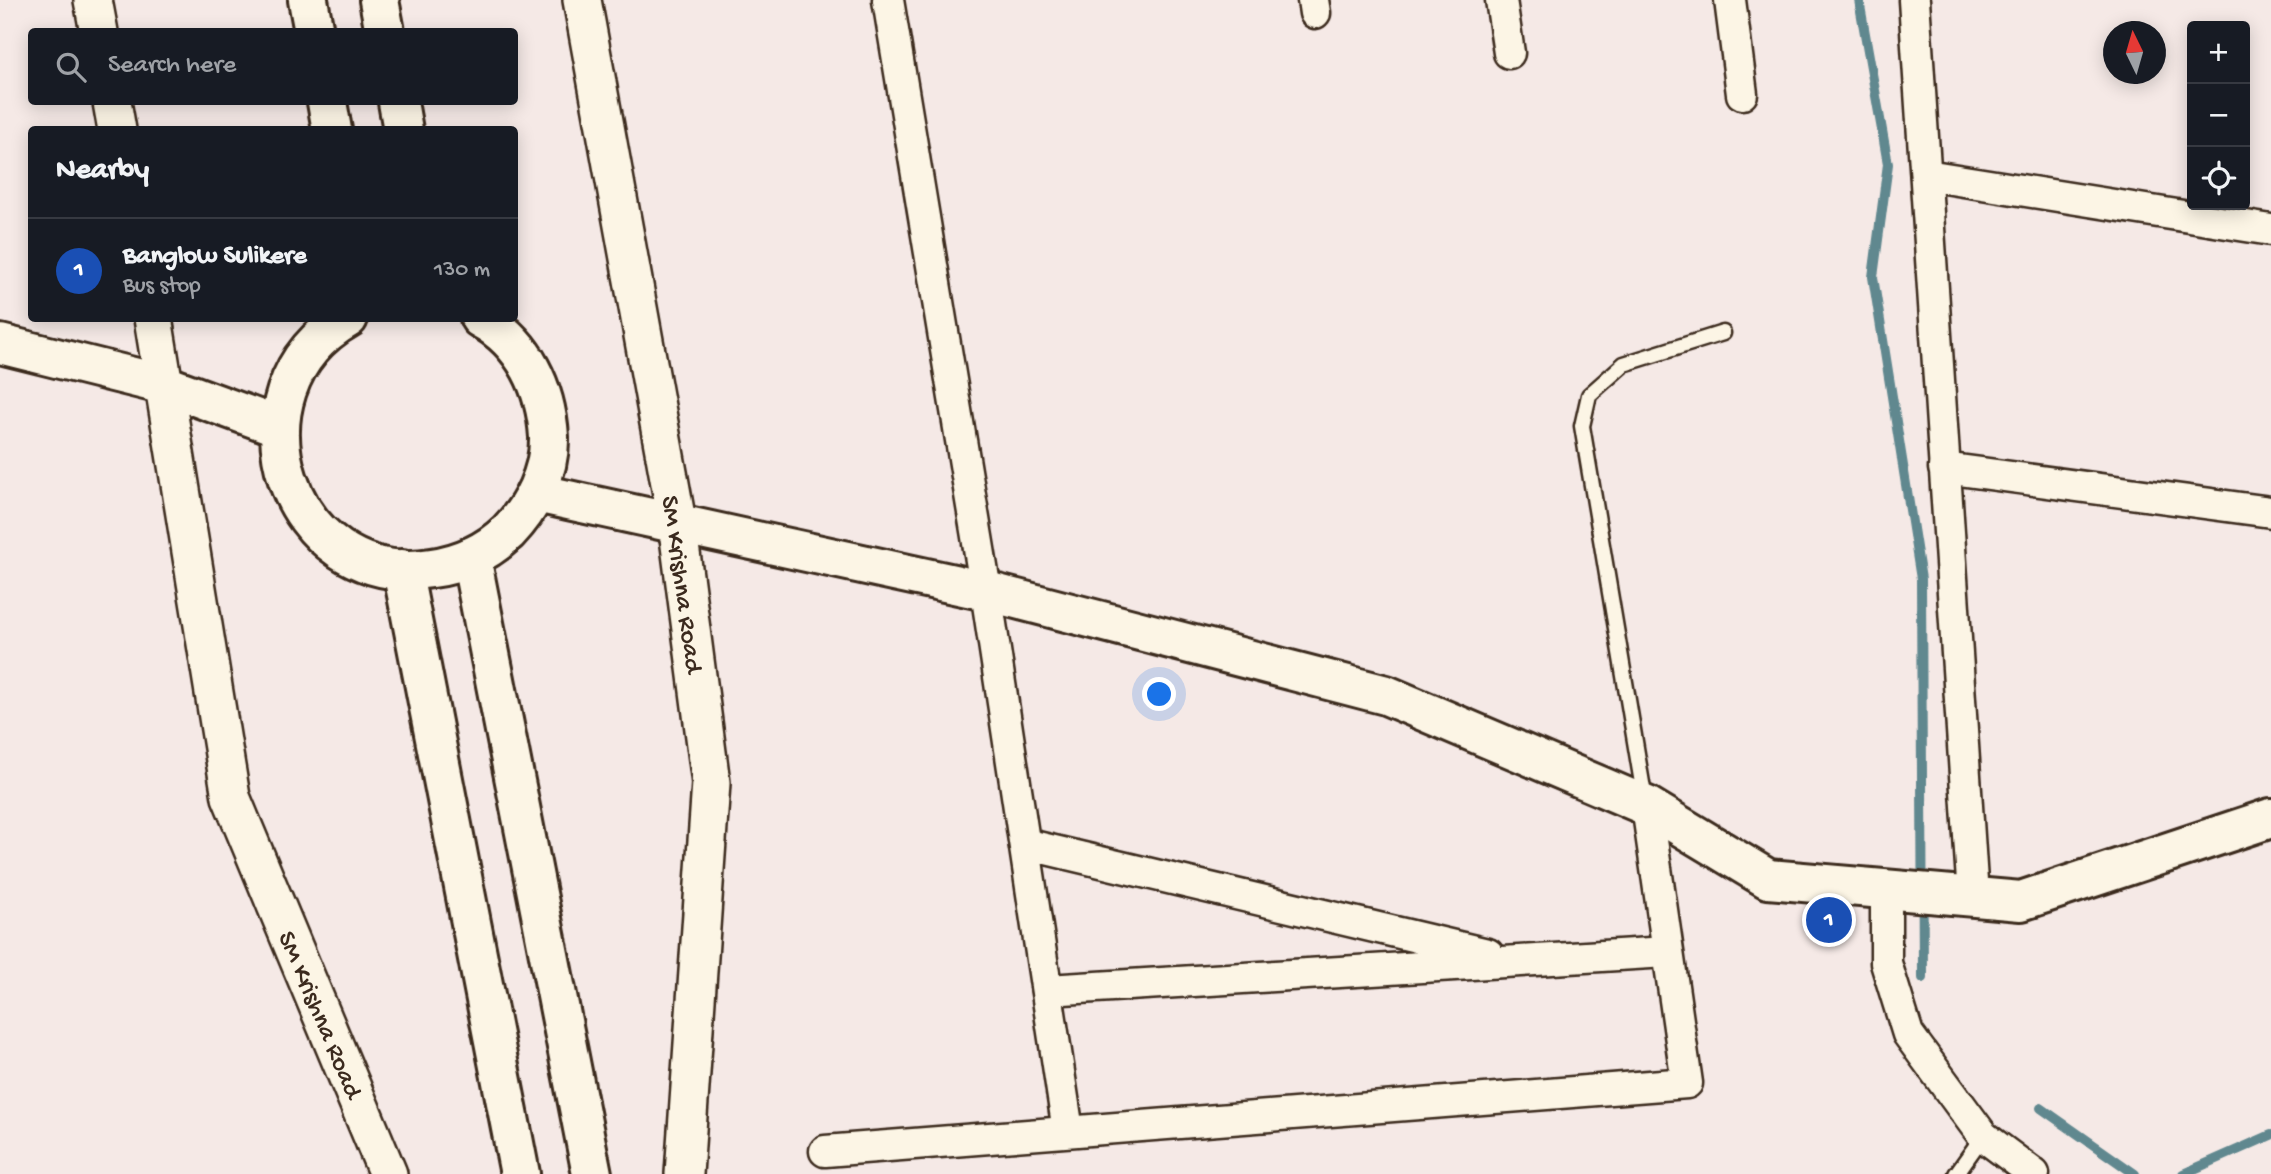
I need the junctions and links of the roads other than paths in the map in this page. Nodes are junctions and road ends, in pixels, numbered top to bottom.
1 (93, 0) edge
2 (308, 0) edge
3 (379, 0) edge
4 (582, 0) edge
5 (888, 0) edge
6 (1501, 0) edge
7 (1730, 0) edge
8 (1914, 0) edge
9 (98, 28) edge
10 (313, 28) edge
11 (384, 28) edge
12 (1509, 53) dead end
13 (1742, 94) dead end
14 (113, 105) edge
15 (328, 105) edge
16 (399, 105) edge
17 (116, 126) edge
18 (331, 126) edge
19 (402, 126) edge
20 (1926, 175) junction
21 (2271, 230) edge
22 (154, 322) edge
23 (342, 322) edge
24 (485, 322) edge
25 (1723, 333) dead end
26 (0, 344) edge
27 (165, 385) junction
28 (279, 427) junction
29 (1944, 468) junction
30 (536, 493) junction
31 (2271, 512) edge
32 (677, 523) junction
33 (471, 557) junction
34 (402, 569) junction
35 (986, 591) junction
36 (1647, 806) junction
37 (2271, 818) edge
38 (1025, 844) junction
39 (1886, 890) junction
40 (1973, 897) junction
41 (1667, 952) junction
42 (1518, 961) junction
43 (1047, 990) junction
44 (1068, 1131) junction
45 (1983, 1136) junction
46 (825, 1151) dead end
47 (388, 1174) edge
48 (520, 1174) edge
49 (592, 1174) edge
50 (684, 1174) edge
51 (1956, 1174) edge
52 (2034, 1174) edge

1 - 9 street
2 - 10 main road
3 - 11 main road
4 - 32 street, SM Krishna Road
5 - 35 street
6 - 12 street
7 - 13 street
8 - 20 street
14 - 17 street
15 - 18 main road
16 - 19 main road
20 - 21 street
20 - 29 street
22 - 27 street, SM Krishna Road
23 - 28 main road
24 - 30 main road
25 - 36 lane
26 - 27 main road
27 - 28 main road
27 - 47 street, SM Krishna Road
28 - 34 main road
29 - 31 street
29 - 40 street
30 - 32 main road
30 - 33 main road
32 - 35 main road
32 - 50 street, SM Krishna Road
33 - 34 main road
33 - 49 main road
34 - 48 main road
35 - 36 main road
35 - 38 street
36 - 39 main road
36 - 41 street
37 - 40 main road
38 - 42 street
38 - 43 street
39 - 40 main road
39 - 45 street
41 - 42 street
41 - 44 street
42 - 43 street
43 - 44 street
44 - 46 street
45 - 51 lane
45 - 52 street

